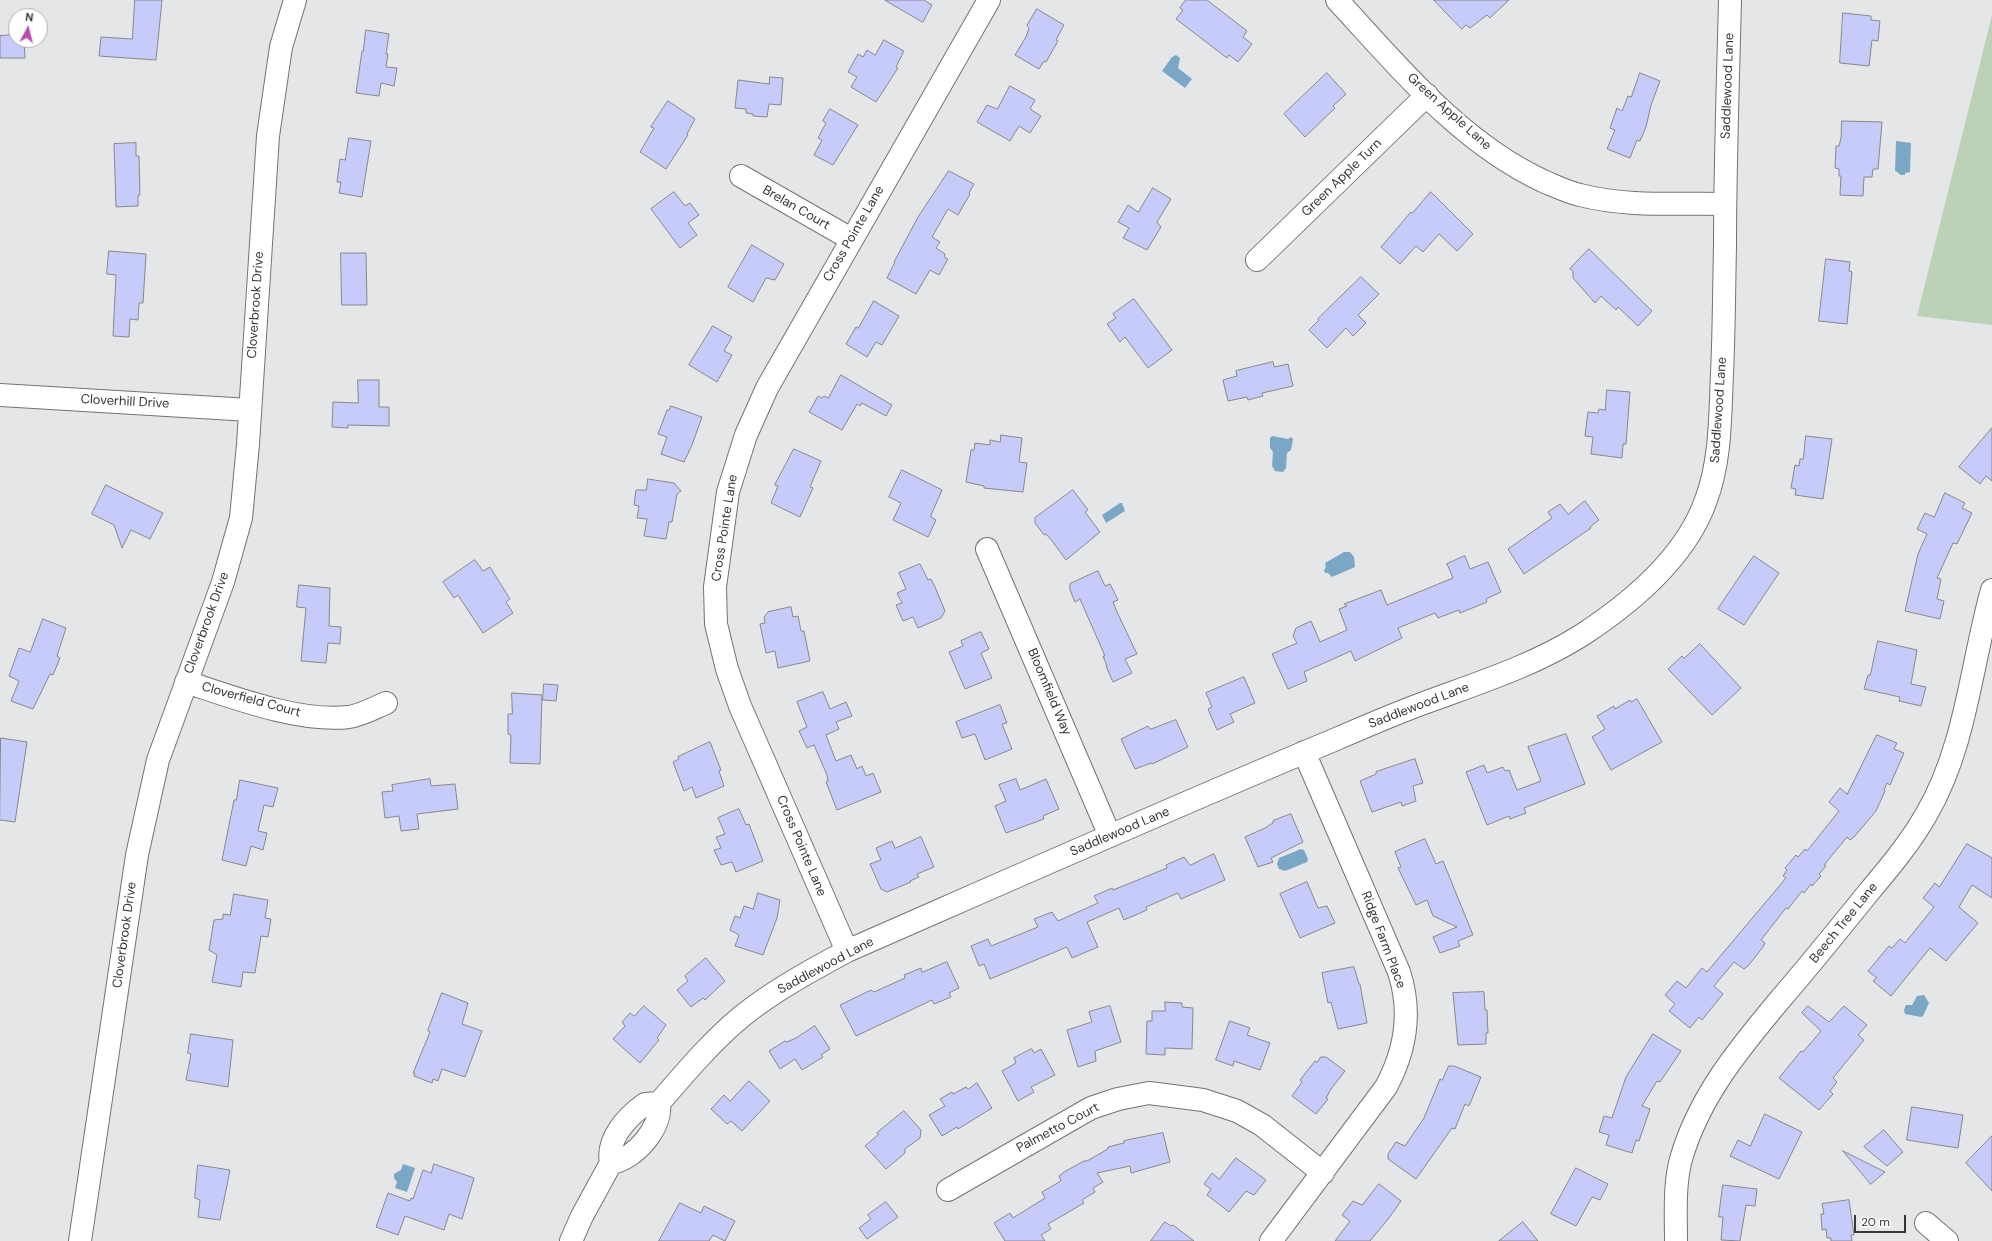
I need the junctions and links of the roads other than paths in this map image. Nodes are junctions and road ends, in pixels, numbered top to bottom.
1 (295, 0) edge
2 (989, 0) edge
3 (1336, 0) edge
4 (1730, 0) edge
5 (1428, 95) junction
6 (741, 176) dead end
7 (1725, 204) junction
8 (851, 239) junction
9 (1256, 260) dead end
10 (0, 395) edge
11 (250, 410) junction
12 (988, 548) dead end
13 (1992, 590) edge
14 (186, 682) junction
15 (386, 703) dead end
16 (1304, 752) junction
17 (1110, 836) junction
18 (847, 951) junction
19 (659, 1103) junction
20 (628, 1120) junction
21 (648, 1136) junction
22 (611, 1163) junction
23 (1323, 1173) junction
24 (948, 1190) dead end
25 (1926, 1223) dead end
26 (80, 1241) edge
27 (571, 1241) edge
28 (1271, 1241) edge
29 (1676, 1241) edge
30 (1947, 1241) edge

1 - 11 street, Cloverbrook Drive
2 - 8 street, Cross Pointe Lane
3 - 5 street, Green Apple Lane
4 - 7 street, Saddlewood Lane
5 - 7 street, Green Apple Lane
5 - 9 street, Green Apple Turn
6 - 8 street, Brelan Court
7 - 16 street, Saddlewood Lane
8 - 18 street, Cross Pointe Lane
10 - 11 street, Cloverhill Drive
11 - 14 street, Cloverbrook Drive
12 - 17 street, Bloomfield Way
13 - 29 street, Beech Tree Lane
14 - 15 street, Cloverfield Court
14 - 26 street, Cloverbrook Drive
16 - 17 street, Saddlewood Lane
16 - 23 street, Ridge Farm Place
17 - 18 street, Saddlewood Lane
18 - 19 street, Saddlewood Lane
19 - 20 street
19 - 21 street
20 - 21 street
20 - 22 street
21 - 22 street
22 - 27 street
23 - 24 street, Palmetto Court
23 - 28 street, Ridge Farm Place
25 - 30 street

